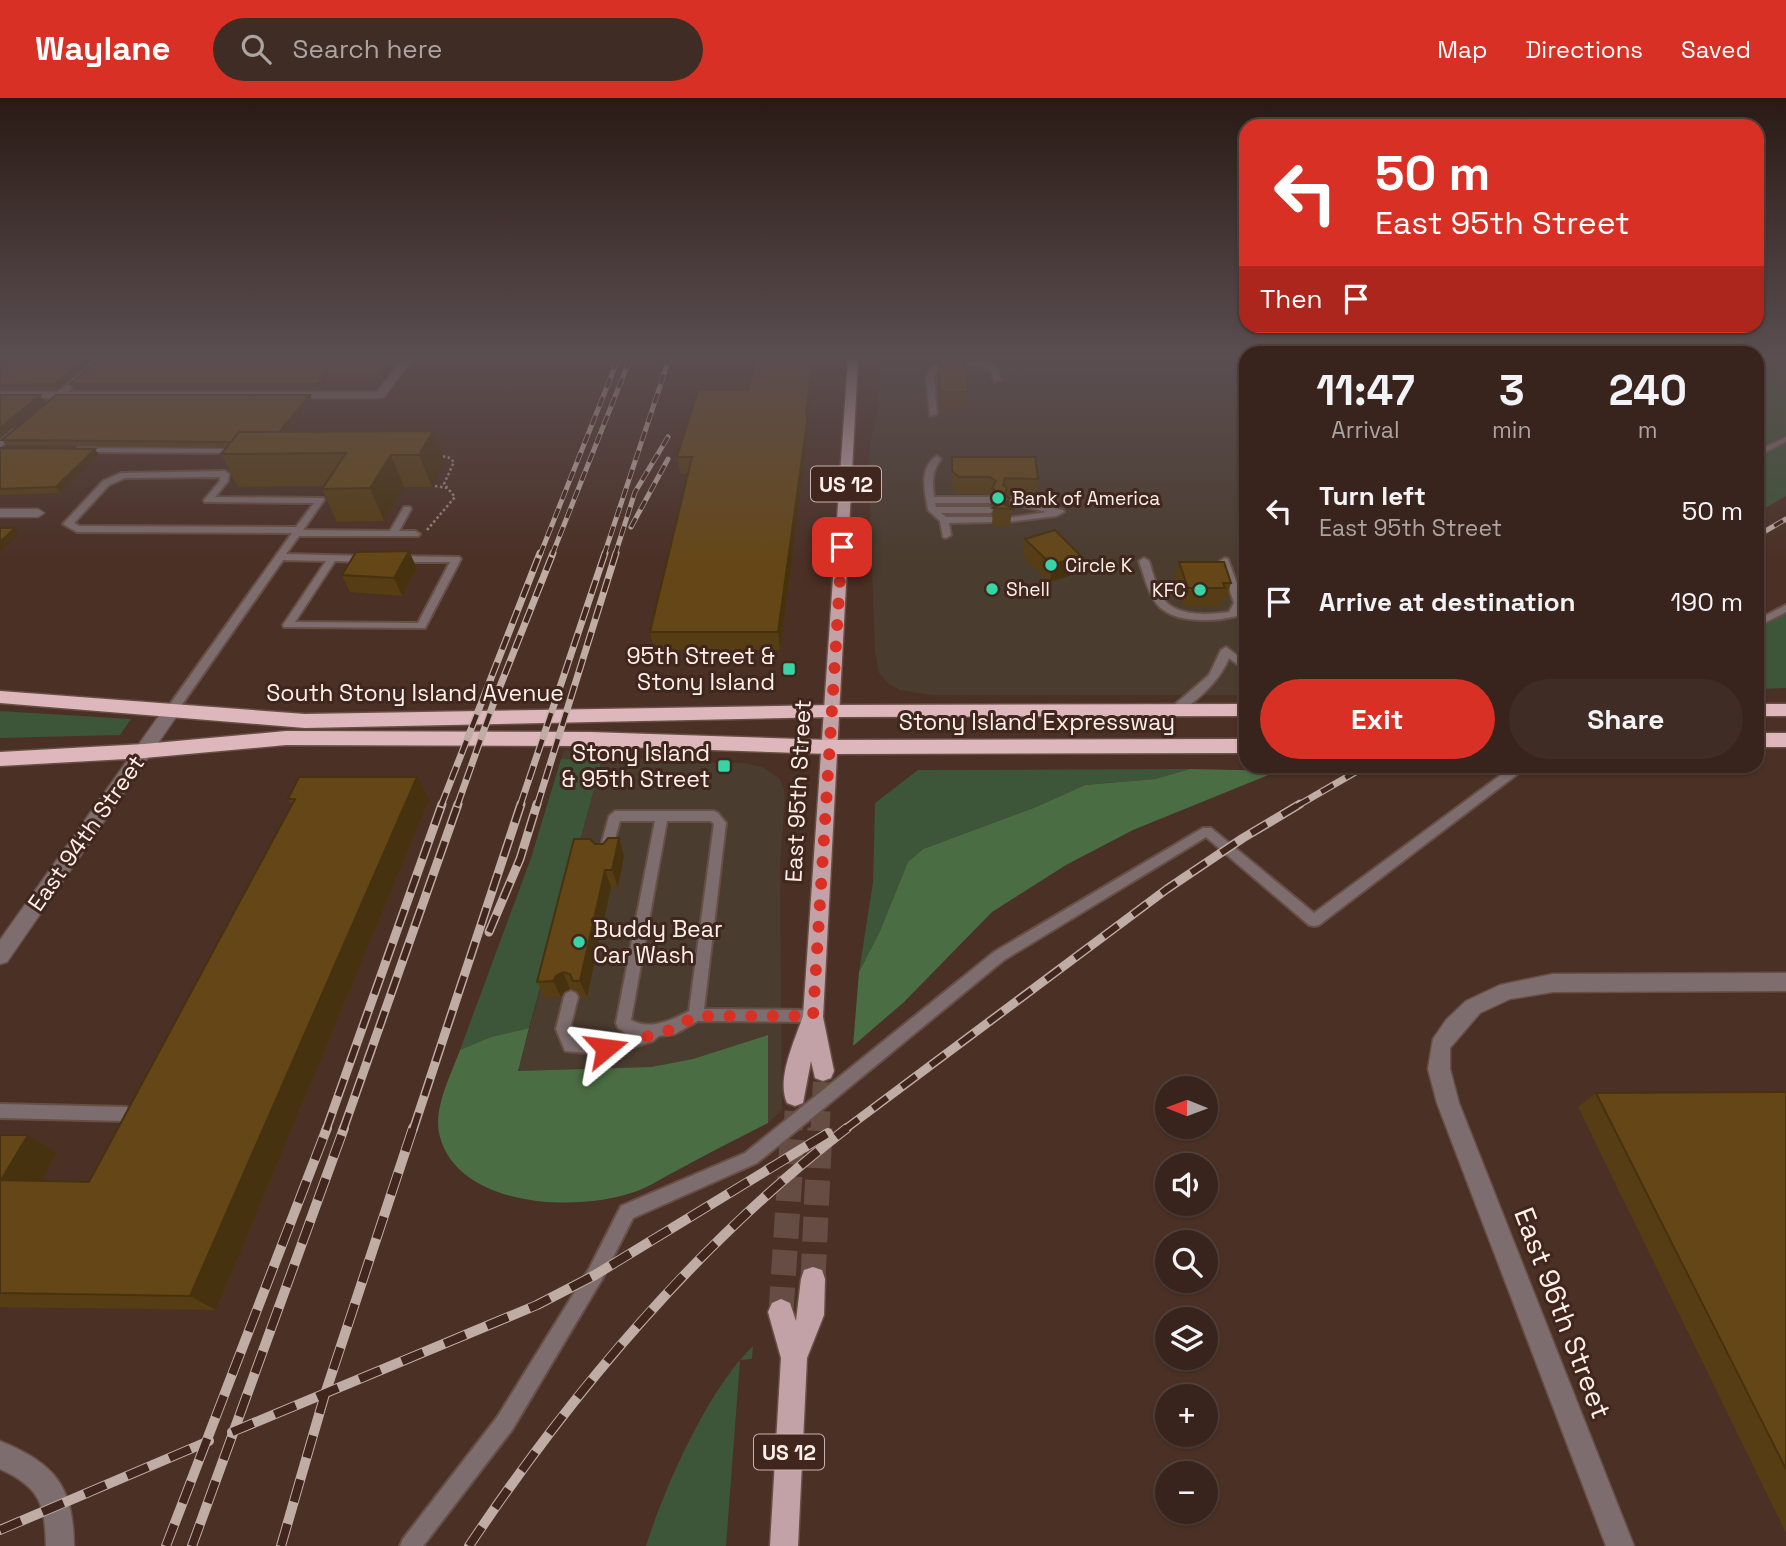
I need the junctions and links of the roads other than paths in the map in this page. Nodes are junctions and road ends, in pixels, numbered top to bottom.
1 (849, 427) edge
2 (19, 429) edge
3 (1786, 439) edge
4 (0, 448) edge
5 (14, 450) edge
6 (69, 450) edge
7 (1764, 450) edge
8 (254, 451) edge
9 (937, 458) dead end
10 (407, 509) dead end
11 (935, 510) junction
12 (1008, 510) joint
13 (1060, 512) joint
14 (0, 513) edge
15 (38, 513) dead end
16 (297, 531) junction
17 (393, 534) junction
18 (946, 535) dead end
19 (419, 536) road end
20 (279, 557) junction
21 (332, 558) junction
22 (373, 559) edge
23 (387, 559) edge
24 (1144, 561) dead end
25 (1225, 561) edge
26 (1786, 608) edge
27 (1764, 620) edge
28 (1239, 661) edge
29 (0, 697) edge
30 (1764, 709) edge
31 (1786, 709) edge
32 (172, 710) junction
33 (1175, 710) junction
34 (1239, 710) edge
35 (831, 711) junction
36 (1764, 740) edge
37 (1786, 740) edge
38 (1239, 746) edge
39 (829, 747) junction
40 (144, 751) junction
41 (0, 759) edge
42 (1513, 773) edge
43 (664, 816) junction
44 (605, 856) edge
45 (0, 956) edge
46 (1786, 982) edge
47 (571, 997) edge
48 (696, 1016) junction
49 (813, 1016) junction
50 (670, 1030) junction
51 (823, 1071) tunnel mouth
52 (795, 1096) tunnel mouth
53 (0, 1111) edge
54 (126, 1114) edge
55 (813, 1279) tunnel mouth
56 (781, 1312) tunnel mouth
57 (794, 1359) junction
58 (0, 1455) edge
59 (61, 1546) edge
60 (410, 1546) edge
61 (784, 1546) edge
62 (1620, 1546) edge

1 - 35 main road, East 95th Street / US 12
2 - 4 lane
3 - 7 lane
4 - 5 lane
6 - 8 lane
9 - 11 lane
10 - 17 lane
11 - 11 lane
11 - 18 lane
12 - 13 lane
12 - 13 lane
14 - 15 street
16 - 16 lane
16 - 17 lane
16 - 20 lane
17 - 19 lane
20 - 21 lane
20 - 32 lane
21 - 22 lane
21 - 23 lane
24 - 25 lane
26 - 27 lane
28 - 33 lane
29 - 32 highway, South Stony Island Avenue
30 - 31 highway
32 - 35 highway, South Stony Island Avenue
32 - 40 street, East 94th Street
33 - 34 highway, Stony Island Expressway
33 - 35 highway, Stony Island Expressway
35 - 39 main road, East 95th Street / US 12
36 - 37 highway
38 - 39 highway, Stony Island Expressway
39 - 40 highway, South Stony Island Avenue
39 - 49 main road, East 95th Street / US 12
40 - 41 highway, South Stony Island Avenue
40 - 45 street, East 94th Street
42 - 60 lane
43 - 44 lane
43 - 48 lane
43 - 50 lane
46 - 62 street, East 96th Street
47 - 50 lane
48 - 49 lane
48 - 50 lane
49 - 51 main road, East 95th Street / US 12
49 - 52 main road, East 95th Street / US 12
53 - 54 lane
55 - 57 main road, US 12
56 - 57 main road, US 12
57 - 61 main road, US 12
58 - 59 street

